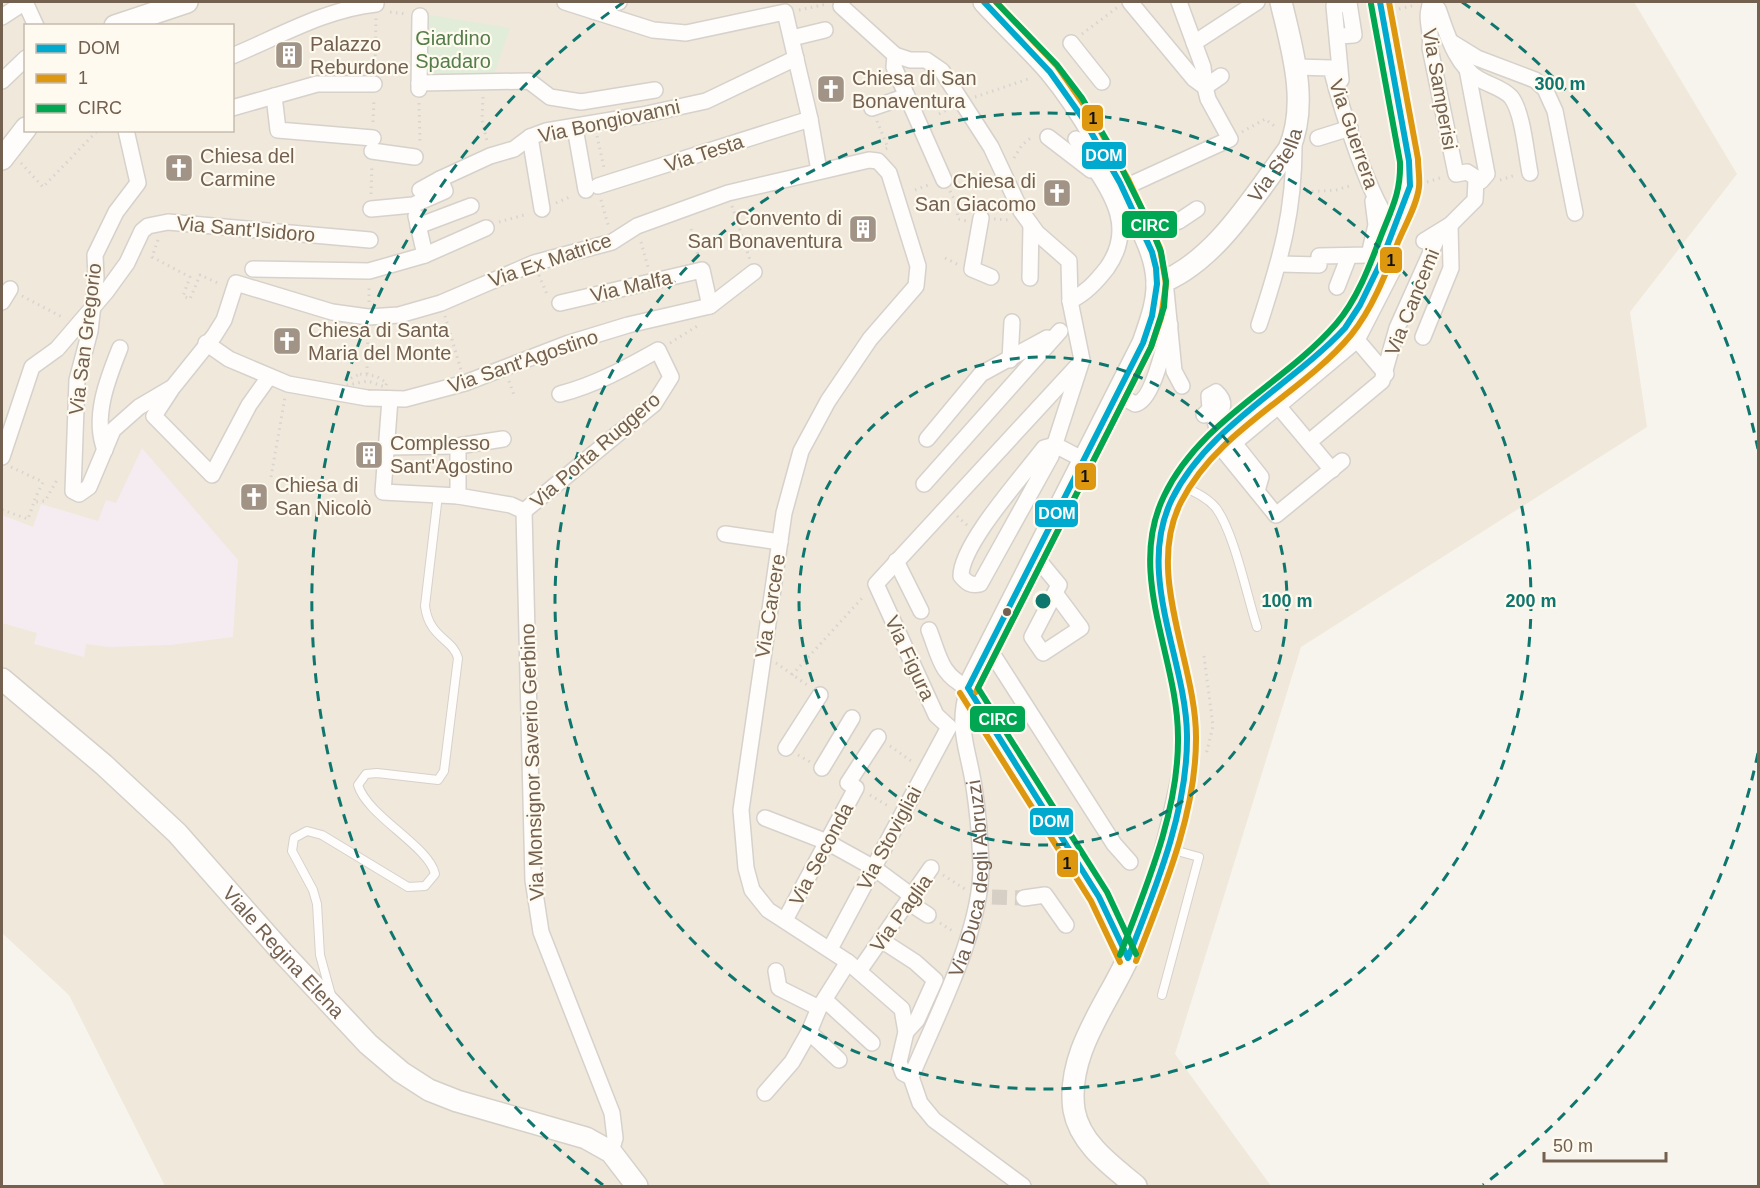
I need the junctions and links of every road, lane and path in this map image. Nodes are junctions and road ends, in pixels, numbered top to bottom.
1 (25, 2) edge
2 (187, 2) edge
3 (565, 2) edge
4 (619, 2) edge
5 (984, 2) edge
6 (1130, 2) edge
7 (1179, 2) edge
8 (1257, 2) edge
9 (1281, 2) edge
10 (1431, 3) edge
11 (380, 6) edge
12 (841, 6) joint
13 (1381, 7) edge
14 (593, 11) junction
15 (785, 12) junction
16 (420, 16) joint
17 (2, 17) edge
18 (35, 24) edge
19 (121, 24) edge
20 (825, 30) dead end
21 (1338, 36) dead end
22 (792, 38) junction
23 (1451, 42) junction
24 (1071, 43) dead end
25 (1194, 43) junction
26 (234, 55) edge
27 (895, 55) junction
28 (796, 58) junction
29 (24, 60) edge
30 (1296, 67) junction
31 (1467, 69) junction
32 (1050, 72) junction
33 (1221, 76) dead end
34 (2, 81) edge
35 (485, 81) junction
36 (1102, 82) dead end
37 (374, 84) dead end
38 (419, 86) junction
39 (1205, 87) junction
40 (655, 90) dead end
41 (274, 96) junction
42 (907, 96) junction
43 (961, 102) junction
44 (234, 107) edge
45 (872, 108) joint
46 (810, 119) junction
47 (594, 123) junction
48 (1348, 124) junction
49 (575, 128) junction
50 (24, 131) edge
51 (96, 132) edge
52 (126, 132) edge
53 (530, 137) junction
54 (1048, 137) dead end
55 (1318, 138) dead end
56 (1076, 139) dead end
57 (1230, 139) junction
58 (1294, 139) junction
59 (888, 148) dead end
60 (5, 155) edge
61 (490, 156) junction
62 (415, 157) joint
63 (819, 171) junction
64 (1530, 173) dead end
65 (1456, 174) junction
66 (1098, 176) junction
67 (440, 179) junction
68 (944, 180) joint
69 (1476, 180) junction
70 (1370, 183) junction
71 (597, 186) junction
72 (1410, 186) junction
73 (1123, 188) junction
74 (420, 190) dead end
75 (728, 193) junction
76 (1292, 194) junction
77 (414, 205) junction
78 (471, 206) dead end
79 (371, 209) dead end
80 (542, 209) dead end
81 (1197, 210) dead end
82 (1575, 213) dead end
83 (168, 222) junction
84 (980, 222) junction
85 (1024, 223) junction
86 (418, 226) junction
87 (637, 226) junction
88 (486, 228) dead end
89 (1445, 228) junction
90 (691, 229) dead end
91 (1395, 229) junction
92 (1143, 234) junction
93 (611, 235) dead end
94 (370, 240) dead end
95 (1424, 241) dead end
96 (425, 255) junction
97 (1349, 256) junction
98 (1381, 262) junction
99 (1279, 264) junction
100 (253, 269) dead end
101 (702, 270) junction
102 (754, 272) joint
103 (991, 277) dead end
104 (1030, 278) dead end
105 (651, 281) junction
106 (1161, 282) junction
107 (1337, 287) dead end
108 (234, 290) junction
109 (6, 296) edge
110 (1070, 301) junction
111 (441, 303) junction
112 (560, 303) dead end
113 (93, 306) junction
114 (703, 307) junction
115 (368, 317) junction
116 (1012, 321) dead end
117 (1259, 324) dead end
118 (1170, 325) junction
119 (59, 328) dead end
120 (1067, 328) junction
121 (1424, 337) dead end
122 (1357, 340) junction
123 (206, 343) junction
124 (120, 348) dead end
125 (658, 350) junction
126 (1010, 360) junction
127 (1082, 360) junction
128 (1386, 374) junction
129 (269, 377) junction
130 (368, 381) dead end
131 (465, 383) junction
132 (288, 384) junction
133 (1182, 386) dead end
134 (173, 387) junction
135 (560, 394) dead end
136 (1117, 394) junction
137 (390, 399) junction
138 (1279, 407) junction
139 (1204, 415) dead end
140 (502, 439) dead end
141 (927, 439) dead end
142 (1223, 440) junction
143 (1309, 442) junction
144 (1055, 445) junction
145 (458, 446) junction
146 (386, 447) junction
147 (105, 450) junction
148 (1084, 460) junction
149 (6, 462) edge
150 (271, 477) dead end
151 (74, 484) junction
152 (924, 484) dead end
153 (1179, 485) junction
154 (438, 495) junction
155 (458, 496) junction
156 (34, 502) junction
157 (947, 506) junction
158 (2, 510) edge
159 (524, 511) junction
160 (725, 534) dead end
161 (978, 535) junction
162 (780, 542) junction
163 (1035, 556) junction
164 (896, 561) junction
165 (876, 584) junction
166 (1055, 593) dead end
167 (921, 611) dead end
168 (1257, 627) dead end
169 (929, 630) dead end
170 (987, 650) junction
171 (792, 675) dead end
172 (2, 679) edge
173 (968, 688) junction
174 (820, 695) dead end
175 (852, 718) dead end
176 (955, 725) junction
177 (878, 737) dead end
178 (786, 748) dead end
179 (822, 768) dead end
180 (852, 785) junction
181 (903, 814) junction
182 (765, 818) dead end
183 (827, 842) junction
184 (1165, 848) junction
185 (1130, 862) dead end
186 (874, 868) junction
187 (931, 868) joint
188 (983, 895) junction
189 (1099, 897) junction
190 (1024, 898) tunnel mouth
191 (910, 899) junction
192 (928, 915) joint
193 (785, 920) junction
194 (1142, 922) junction
195 (1066, 925) dead end
196 (881, 940) junction
197 (967, 941) junction
198 (830, 949) junction
199 (1128, 958) junction
200 (854, 967) junction
201 (776, 971) dead end
202 (1162, 995) dead end
203 (822, 1004) junction
204 (337, 1011) junction
205 (809, 1032) junction
206 (906, 1032) junction
207 (872, 1043) dead end
208 (839, 1060) dead end
209 (911, 1077) junction
210 (765, 1093) dead end
211 (611, 1152) junction
212 (638, 1186) edge
213 (1023, 1186) edge
214 (1136, 1186) edge

1 - 17 street
1 - 18 street
2 - 19 main road
3 - 14 street
4 - 14 street
5 - 32 main road, Via Duca degli Abruzzi
6 - 39 street
7 - 25 street
8 - 25 street
9 - 30 main road, Via Stella
10 - 13 path
10 - 23 street
10 - 65 street, Via Samperisi
11 - 16 path
11 - 26 street
12 - 15 path
12 - 27 street
13 - 72 main road
14 - 15 street
15 - 22 street
16 - 38 street
20 - 22 street
21 - 48 street
22 - 28 street
23 - 31 street
23 - 82 street
24 - 36 street
25 - 39 street
27 - 42 street
27 - 43 street
28 - 46 street
28 - 47 street, Via Bongiovanni
29 - 34 street
30 - 48 street, Via Guerrera
30 - 58 main road, Via Stella
31 - 64 street
31 - 69 street
32 - 43 path
32 - 73 main road, Via Duca degli Abruzzi
33 - 39 street
35 - 38 street
35 - 40 street
35 - 61 path
37 - 41 street
38 - 62 path
39 - 57 street
41 - 44 street
41 - 62 street
42 - 45 street
42 - 68 street
43 - 85 street
45 - 59 path
46 - 63 street
46 - 71 street, Via Testa
47 - 49 street, Via Bongiovanni
47 - 71 path
48 - 55 street
48 - 70 street, Via Guerrera
49 - 53 street, Via Bongiovanni
49 - 71 street
50 - 60 main road
51 - 60 path
52 - 113 street, Via San Gregorio
53 - 61 street, Via Bongiovanni
53 - 80 street
54 - 66 street
56 - 66 street
57 - 58 path
57 - 73 street
58 - 76 street
58 - 106 main road, Via Stella
61 - 67 street, Via Bongiovanni
63 - 75 street, Via Ex Matrice
63 - 162 street, Via Carcere
65 - 69 street
65 - 72 path
66 - 110 street
67 - 74 street, Via Bongiovanni
67 - 77 street
68 - 84 path
69 - 89 street
70 - 76 path
70 - 91 street, Via Guerrera
70 - 97 street
71 - 93 path
72 - 91 main road
73 - 92 main road, Via Duca degli Abruzzi
75 - 87 street, Via Ex Matrice
75 - 102 path
76 - 99 street
77 - 79 street
77 - 86 street
78 - 86 street
81 - 92 street
83 - 94 street, Via Sant'Isidoro
83 - 108 path
83 - 113 street, Via Sant'Isidoro
84 - 85 path
84 - 103 street
85 - 104 street
85 - 110 street
86 - 96 street
87 - 105 path
87 - 111 street, Via Ex Matrice
88 - 96 street
89 - 95 street
89 - 121 street
89 - 128 street, Via Cancemi
90 - 101 path
91 - 98 main road
92 - 106 main road, Via Duca degli Abruzzi
96 - 100 street
97 - 99 street
97 - 107 street
98 - 122 street
98 - 142 main road
99 - 117 street
101 - 105 street, Via Malfa
101 - 114 street
102 - 114 street, Via Sant'Agostino
105 - 112 street, Via Malfa
106 - 118 street
106 - 136 main road, Via Duca degli Abruzzi
108 - 115 street, Via Ex Matrice
108 - 123 street
109 - 119 path
110 - 120 street
111 - 115 street, Via Ex Matrice
111 - 131 path
113 - 149 street, Via Sant'Isidoro
113 - 151 street, Via San Gregorio
114 - 125 path
114 - 131 street, Via Sant'Agostino
115 - 130 path
116 - 126 street
118 - 133 street
118 - 136 street
120 - 126 street
120 - 127 street
120 - 152 street
122 - 128 street
122 - 138 street
123 - 129 street, Via Sant'Agostino
123 - 134 street
124 - 147 street
125 - 135 street
125 - 159 street, Via Porta Ruggero
126 - 141 street
127 - 144 street
127 - 157 street
128 - 143 street
129 - 132 street, Via Sant'Agostino
129 - 134 street
131 - 137 street, Via Sant'Agostino
132 - 137 street, Via Sant'Agostino
132 - 150 path
134 - 147 street
136 - 148 main road, Via Duca degli Abruzzi
137 - 146 street
138 - 142 street
138 - 143 street
139 - 142 street
140 - 145 street
142 - 143 street
142 - 153 main road
144 - 148 street
144 - 161 street
144 - 161 street
145 - 146 street
145 - 155 street
146 - 154 street
147 - 151 street
148 - 163 main road, Via Duca degli Abruzzi
149 - 156 path
151 - 156 path
153 - 168 lane
153 - 184 main road
154 - 155 street
154 - 204 lane
155 - 159 street
156 - 158 path
157 - 161 path
157 - 164 street
159 - 211 street, Via Monsignor Saverio Gerbino
160 - 162 street
162 - 193 street, Via Carcere
163 - 166 street
163 - 170 main road, Via Duca degli Abruzzi
164 - 165 street
164 - 167 street
165 - 171 path
165 - 176 street, Via Figura
169 - 173 street
170 - 173 main road, Via Duca degli Abruzzi
170 - 185 street
172 - 204 main road, Viale Regina Elena
173 - 176 street, Via Duca degli Abruzzi
173 - 189 main road
174 - 178 street
175 - 179 street
176 - 181 street, Via Stovigliai
176 - 188 street, Via Duca degli Abruzzi
177 - 180 street, Via Seconda
180 - 181 path
180 - 183 street, Via Seconda
181 - 186 street, Via Stovigliai
182 - 183 street
183 - 186 street
183 - 193 street, Via Seconda
184 - 194 main road
184 - 202 lane
186 - 191 street
186 - 198 street, Via Stovigliai
187 - 188 path, Via Paglia
187 - 191 street, Via Paglia
188 - 197 street, Via Duca degli Abruzzi
189 - 194 main road
189 - 199 main road
190 - 195 street
191 - 192 street
191 - 196 street, Via Paglia
192 - 197 path
193 - 198 street, Via Carcere
194 - 199 main road
196 - 200 street, Via Paglia
196 - 206 street
197 - 209 street, Via Duca degli Abruzzi
198 - 200 street, Via Carcere
199 - 214 main road
200 - 203 street, Via Paglia
200 - 206 street, Via Carcere
201 - 203 street
203 - 205 street, Via Paglia
203 - 207 street
204 - 211 main road, Viale Regina Elena
205 - 208 street
205 - 210 street, Via Paglia
206 - 209 street
209 - 213 street
211 - 212 main road

